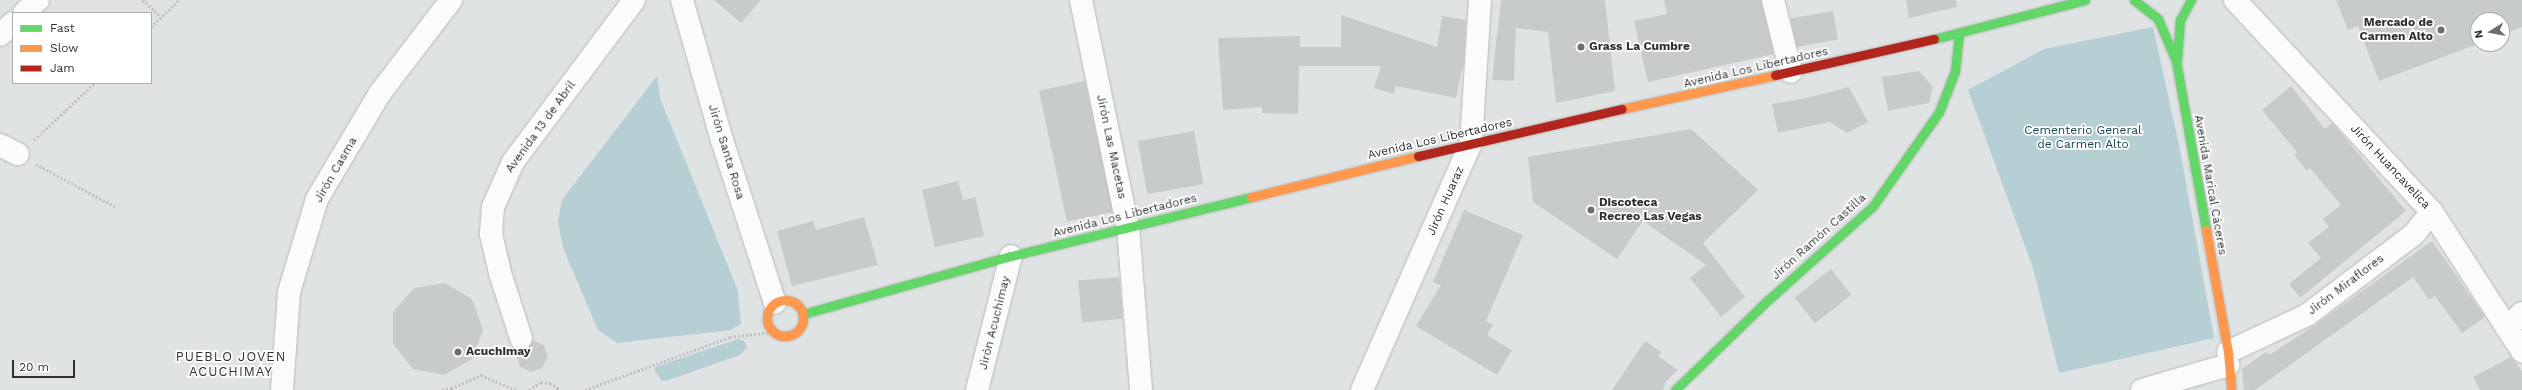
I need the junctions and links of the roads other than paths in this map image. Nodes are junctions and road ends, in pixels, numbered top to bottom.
1 (38, 0) edge
2 (451, 0) edge
3 (634, 0) edge
4 (682, 0) edge
5 (1081, 0) edge
6 (1480, 0) edge
7 (1774, 0) edge
8 (2085, 0) edge
9 (2134, 0) edge
10 (2191, 0) edge
11 (2236, 0) edge
12 (25, 12) edge
13 (12, 24) edge
14 (1959, 34) junction
15 (0, 35) edge
16 (2176, 61) junction
17 (1791, 72) junction
18 (1471, 143) junction
19 (2432, 212) junction
20 (1128, 228) junction
21 (1011, 256) junction
22 (775, 303) junction
23 (803, 314) junction
24 (2515, 320) edge
25 (521, 338) dead end
26 (2522, 351) edge
27 (2228, 358) junction
28 (282, 390) edge
29 (977, 390) edge
30 (1141, 390) edge
31 (1362, 390) edge
32 (1675, 390) edge
33 (2142, 390) edge
34 (2231, 390) edge

1 - 12 street
2 - 28 street, Jirón Casma
3 - 25 street, Avenida 13 de Abril
4 - 22 street, Jirón Santa Rosa
5 - 20 street, Jirón Las Macetas
6 - 18 street, Jirón Huaraz
7 - 17 street
8 - 14 street, Avenida Los Libertadores
9 - 16 street, Avenida Marical Cáceres
10 - 16 street
11 - 19 street, Jirón Huancavelica
13 - 15 street
14 - 17 street, Avenida Los Libertadores
14 - 32 street, Jirón Ramón Castilla
16 - 27 street, Avenida Marical Cáceres
17 - 18 street, Avenida Los Libertadores
18 - 20 street, Avenida Los Libertadores
18 - 31 street, Jirón Huaraz
19 - 24 street, Jirón Huancavelica
19 - 27 street, Jirón Miraflores
20 - 21 street, Avenida Los Libertadores
20 - 30 street, Jirón Las Macetas
21 - 23 street, Avenida Los Libertadores
21 - 29 street, Jirón Acuchimay
22 - 23 street
22 - 23 street
24 - 26 street, Jirón Huancavelica
27 - 33 street, Jirón Miraflores
27 - 34 street, Avenida Marical Cáceres

